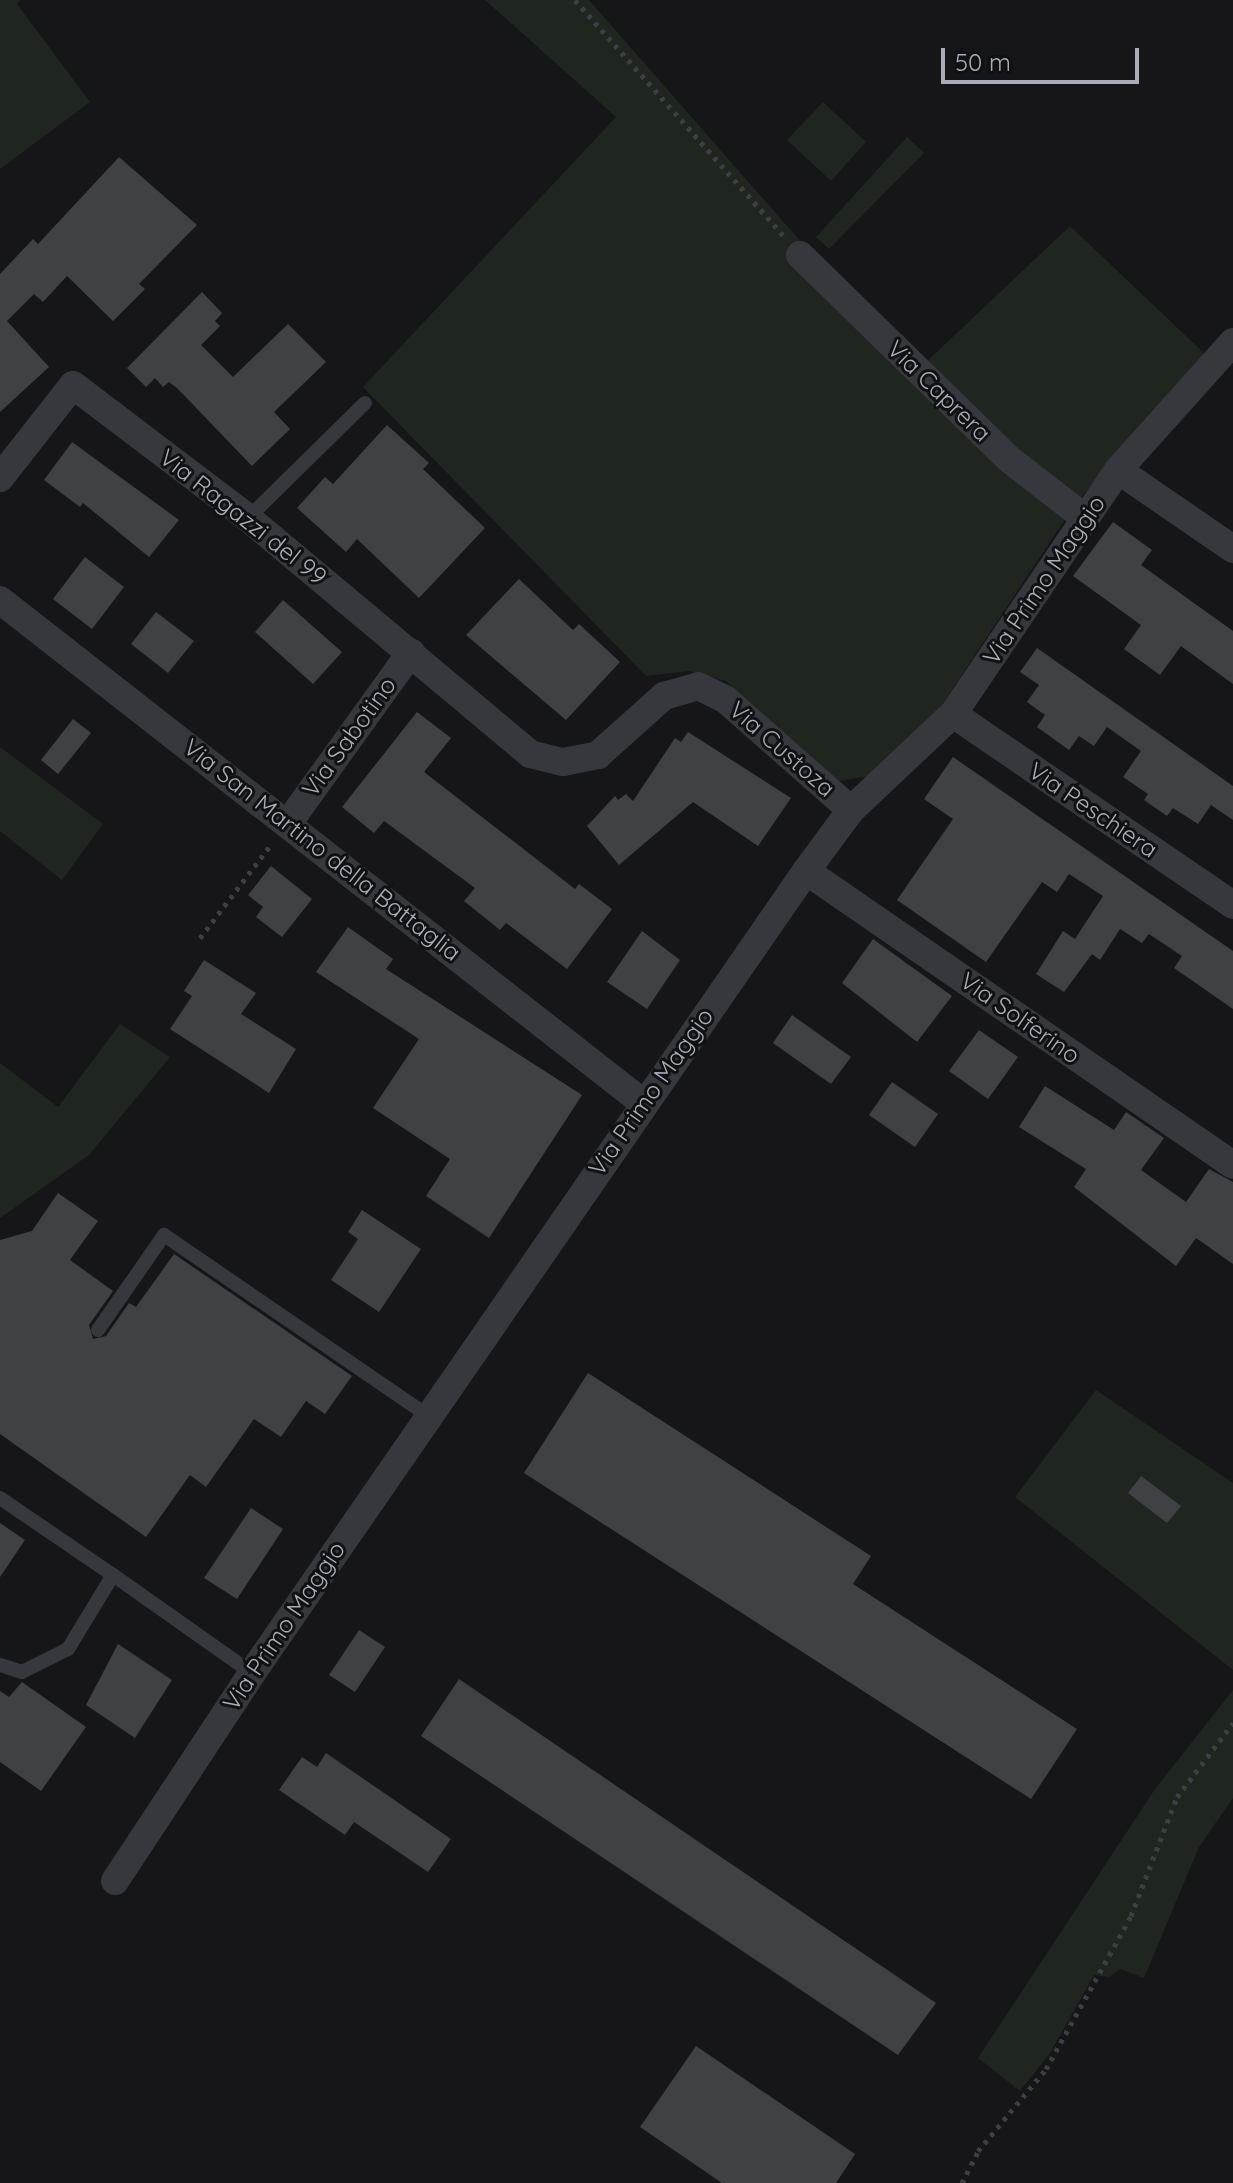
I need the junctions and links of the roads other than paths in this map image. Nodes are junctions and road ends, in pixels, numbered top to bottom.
1 (800, 255) road end
2 (1233, 342) edge
3 (365, 403) dead end
4 (1118, 470) junction
5 (0, 478) edge
6 (248, 518) junction
7 (1085, 518) junction
8 (1233, 549) edge
9 (0, 600) edge
10 (411, 652) junction
11 (664, 696) joint
12 (953, 714) junction
13 (851, 810) junction
14 (289, 822) junction
15 (806, 871) junction
16 (1233, 905) edge
17 (642, 1102) junction
18 (1233, 1165) edge
19 (98, 1330) dead end
20 (428, 1416) junction
21 (0, 1498) edge
22 (113, 1575) junction
23 (0, 1665) edge
24 (252, 1673) junction
25 (115, 1881) dead end

1 - 7 street, Via Caprera
2 - 4 street, Via Primo Maggio
3 - 6 lane
4 - 7 street, Via Primo Maggio
4 - 8 street
5 - 6 street, Via Ragazzi del 99
6 - 10 street, Via Ragazzi del 99
7 - 12 street, Via Primo Maggio
9 - 14 street, Via San Martino della Battaglia
10 - 11 street, Via Ragazzi del 99
10 - 14 street, Via Sabotino
11 - 13 street, Via Custoza
12 - 13 street, Via Primo Maggio
12 - 16 street, Via Peschiera
13 - 15 street, Via Primo Maggio
14 - 17 street, Via San Martino della Battaglia
15 - 17 street, Via Primo Maggio
15 - 18 street, Via Solferino
17 - 20 street, Via Primo Maggio
19 - 20 lane
20 - 24 street, Via Primo Maggio
21 - 22 lane
22 - 23 lane
22 - 24 lane
24 - 25 street, Via Primo Maggio

